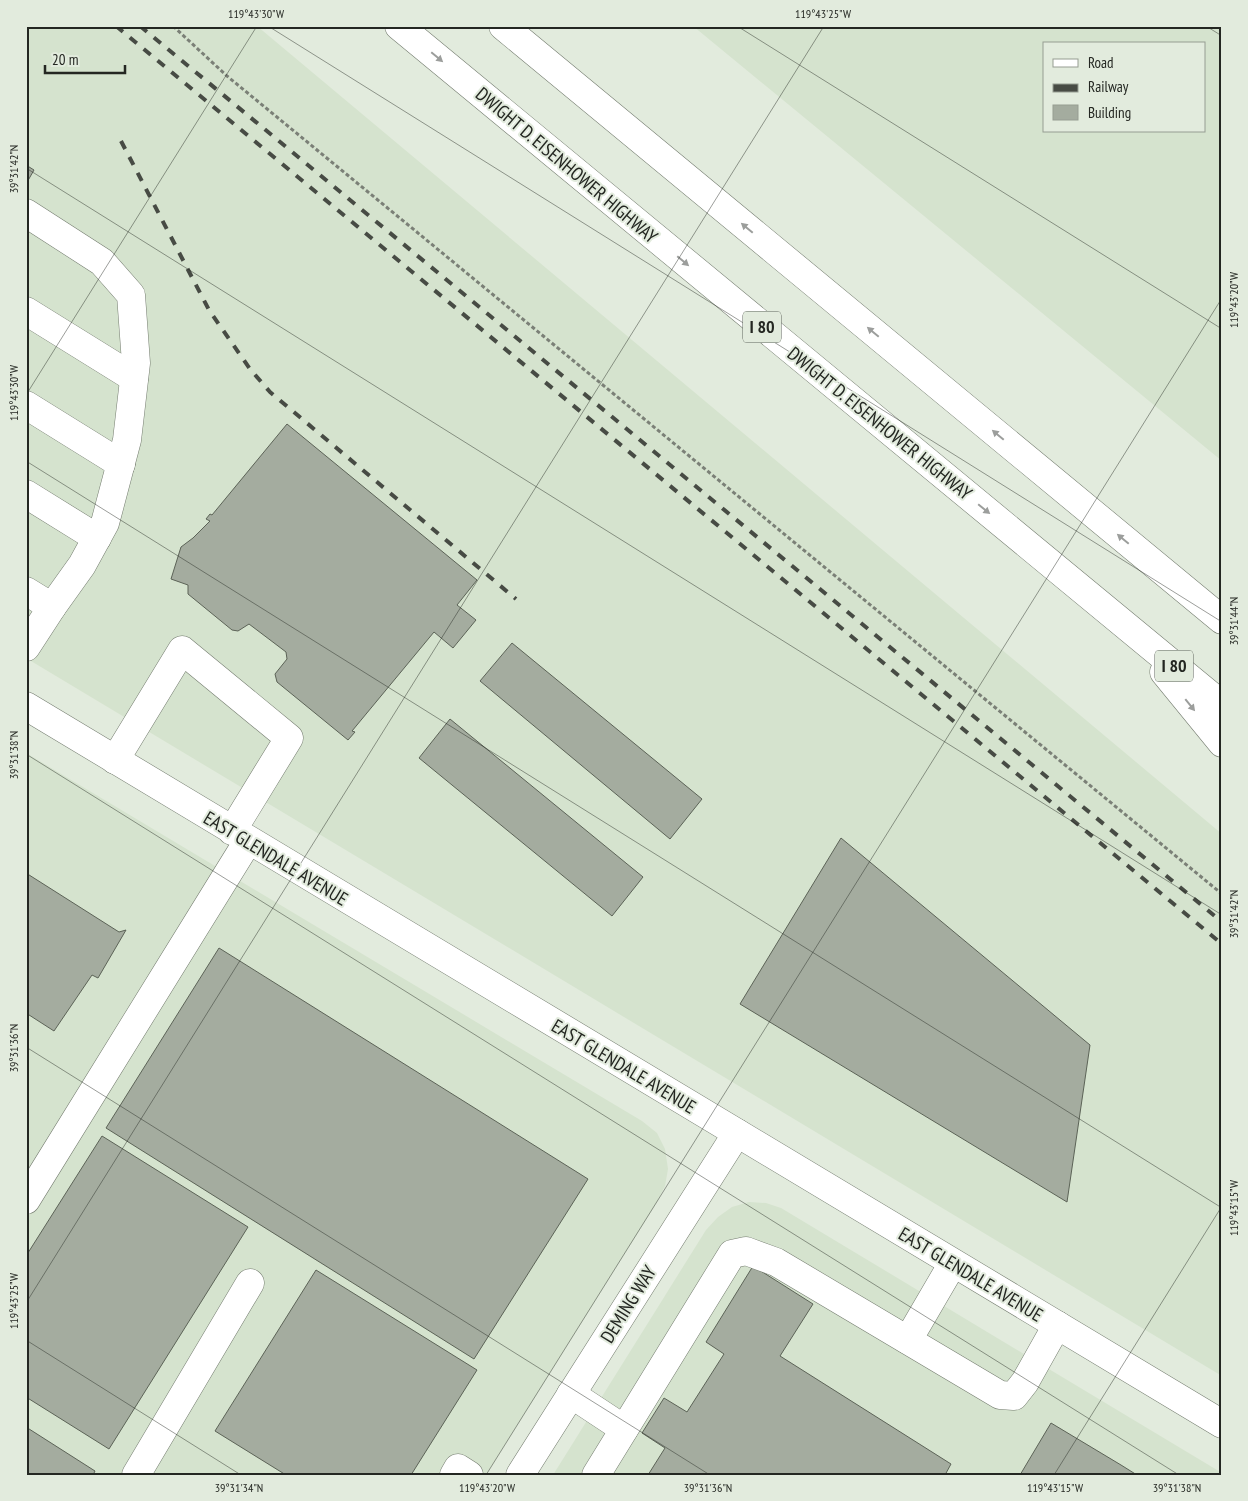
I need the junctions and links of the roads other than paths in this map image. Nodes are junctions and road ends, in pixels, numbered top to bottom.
1 (399, 26) edge
2 (503, 26) edge
3 (26, 214) edge
4 (26, 311) edge
5 (134, 378) junction
6 (26, 405) edge
7 (121, 464) junction
8 (26, 494) edge
9 (97, 538) junction
10 (1161, 570) junction
11 (26, 591) edge
12 (1222, 606) edge
13 (52, 607) junction
14 (1222, 620) edge
15 (1127, 626) junction
16 (26, 647) edge
17 (1222, 705) edge
18 (26, 706) edge
19 (1222, 743) edge
20 (115, 760) junction
21 (240, 836) junction
22 (737, 1133) junction
23 (26, 1200) edge
24 (953, 1263) junction
25 (250, 1283) dead end
26 (1057, 1326) junction
27 (908, 1340) junction
28 (571, 1394) junction
29 (1222, 1424) edge
30 (624, 1429) junction
31 (136, 1475) edge
32 (454, 1475) edge
33 (469, 1475) edge
34 (520, 1475) edge
35 (596, 1475) edge

1 -> 15 main road, DWIGHT D. EISENHOWER HIGHWAY / I 80
10 -> 2 main road
3 - 5 main road
4 - 5 main road
5 - 7 main road
6 - 7 main road
7 - 9 main road
8 - 9 main road
9 - 13 main road
10 - 12 main road
10 - 14 main road
11 - 13 main road
13 - 16 main road
15 - 17 main road, DWIGHT D. EISENHOWER HIGHWAY / I 80
15 -> 19 main road
18 - 20 main road, EAST GLENDALE AVENUE
20 - 21 main road, EAST GLENDALE AVENUE
20 - 21 main road
21 - 22 main road, EAST GLENDALE AVENUE
21 - 23 main road
22 - 24 main road, EAST GLENDALE AVENUE
22 - 28 main road, DEMING WAY
24 - 26 main road, EAST GLENDALE AVENUE
24 - 27 main road
25 - 31 main road
26 - 27 main road
26 - 29 main road, EAST GLENDALE AVENUE
27 - 30 main road
28 - 30 main road
28 - 34 main road, DEMING WAY
30 - 35 main road
32 - 33 main road

